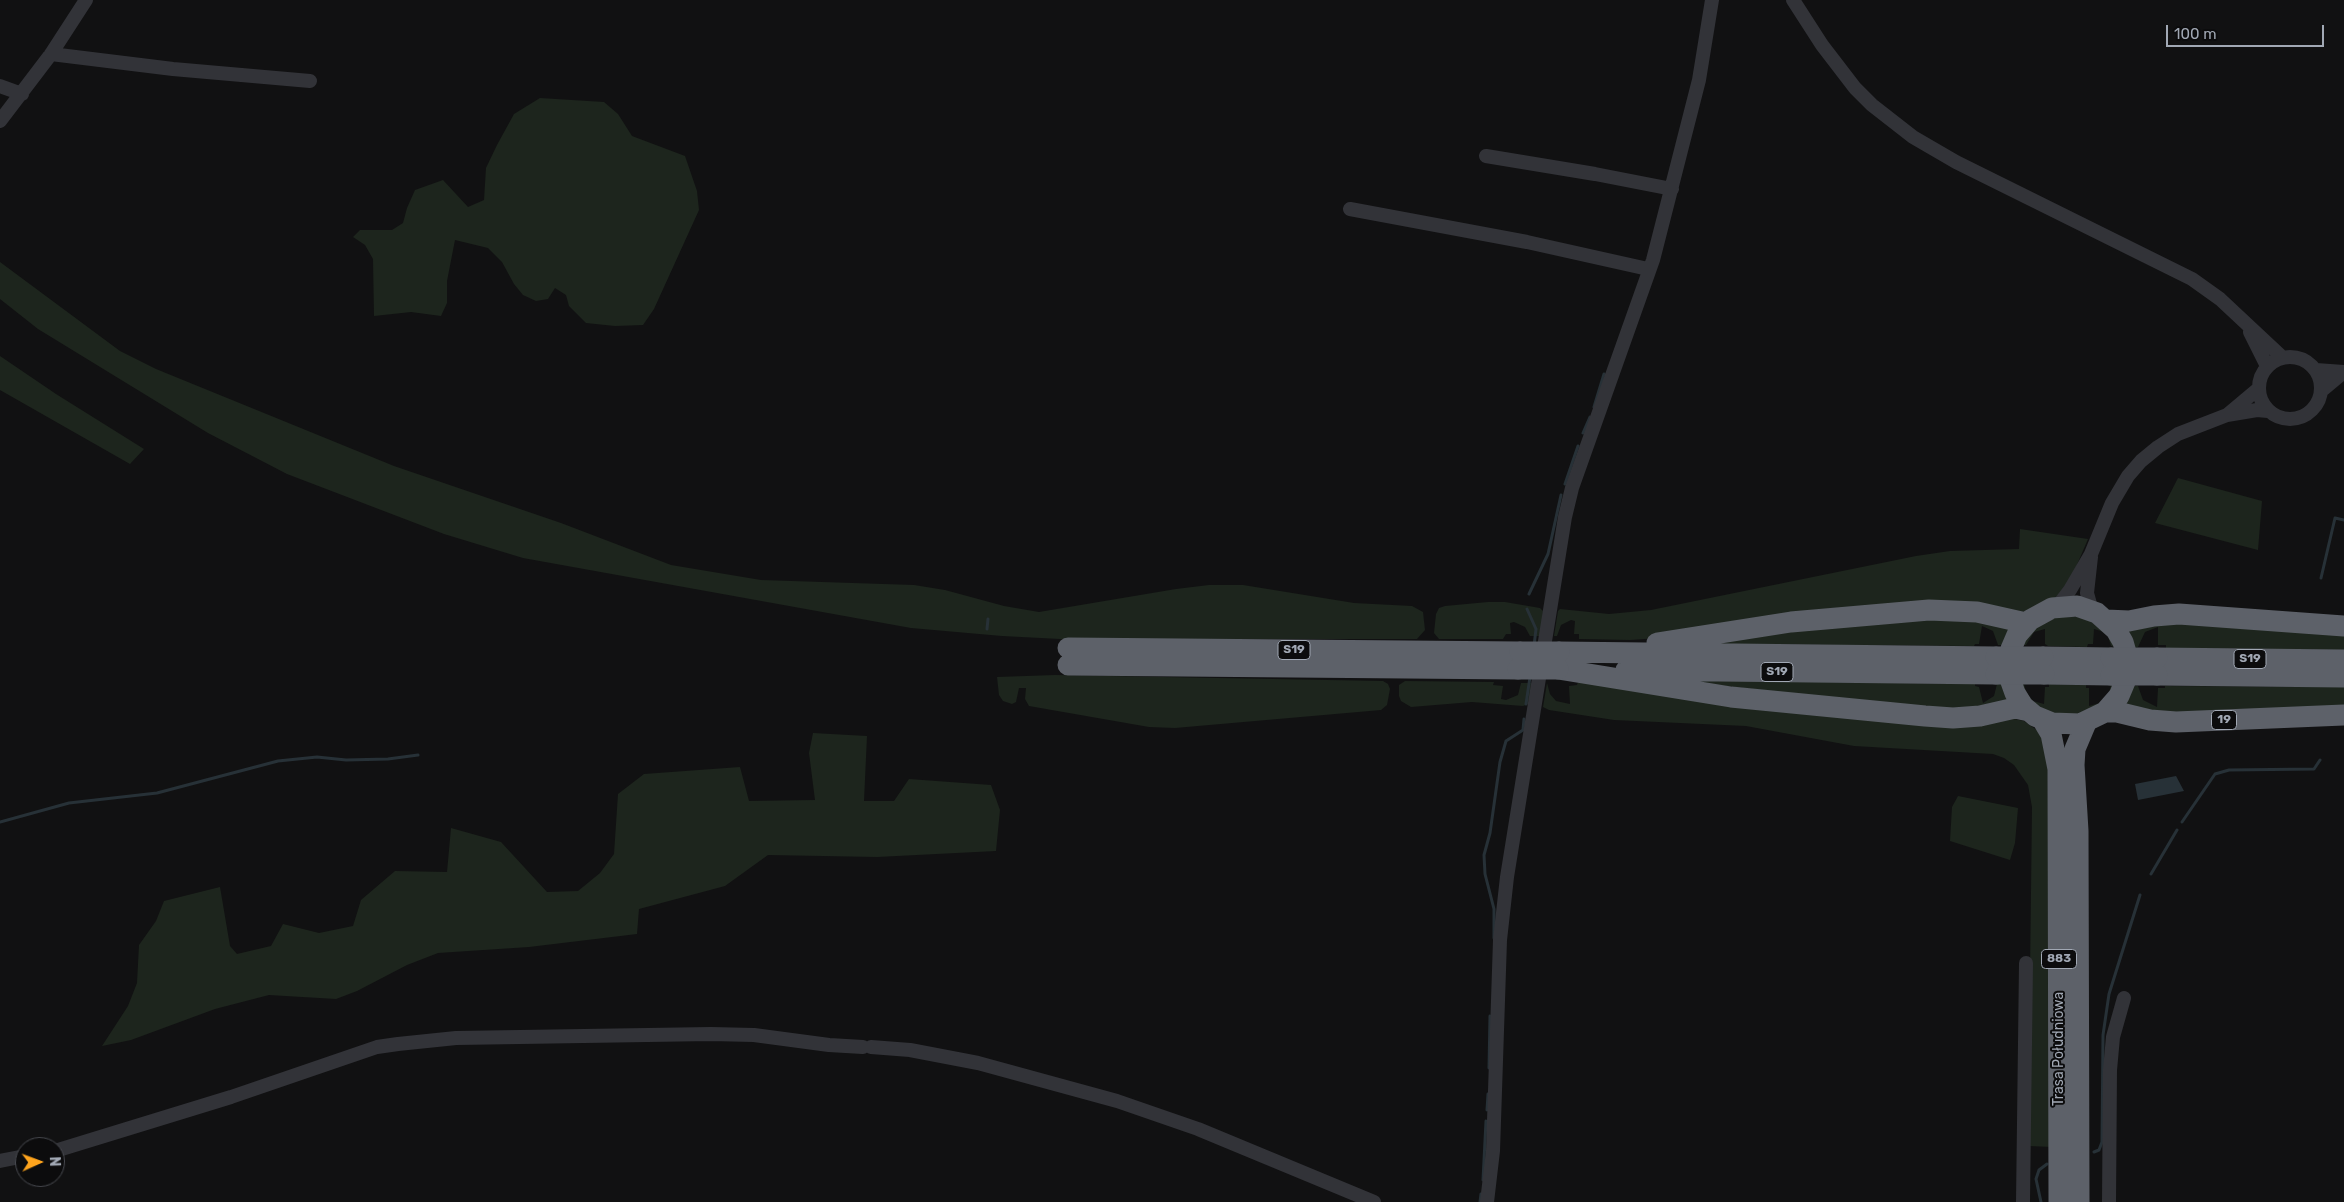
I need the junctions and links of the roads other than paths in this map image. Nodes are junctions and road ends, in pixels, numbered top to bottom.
1 (86, 0) edge
2 (1793, 0) edge
3 (1712, 1) edge
4 (51, 54) junction
5 (310, 81) dead end
6 (0, 86) edge
7 (22, 94) junction
8 (0, 121) edge
9 (1486, 156) dead end
10 (1672, 189) junction
11 (1350, 209) dead end
12 (1648, 269) junction
13 (2248, 326) junction
14 (2282, 357) junction
15 (2267, 366) junction
16 (2316, 370) junction
17 (2344, 372) edge
18 (2258, 389) junction
19 (2321, 391) junction
20 (2268, 411) junction
21 (2227, 414) junction
22 (2091, 554) junction
23 (2057, 607) junction
24 (2099, 615) junction
25 (2026, 623) junction
26 (2344, 626) edge
27 (1602, 653) junction
28 (1068, 657) dead end
29 (2344, 660) edge
30 (1558, 661) junction
31 (1996, 665) junction
32 (2157, 667) junction
33 (2344, 677) edge
34 (2105, 712) junction
35 (2035, 715) junction
36 (2344, 715) edge
37 (2086, 723) junction
38 (2026, 963) dead end
39 (2124, 998) dead end
40 (65, 1148) edge
41 (15, 1158) edge
42 (0, 1161) edge
43 (1374, 1202) edge
44 (1487, 1202) edge
45 (2023, 1202) edge
46 (2059, 1202) edge
47 (2079, 1202) edge
48 (2109, 1202) edge

1 - 4 street
2 - 13 street
3 - 10 street
4 - 5 street
4 - 7 street
6 - 7 street
7 - 8 street
9 - 10 street
10 - 12 street
11 - 12 street
12 - 44 street
13 - 14 street
13 - 15 street
14 - 15 street
14 - 16 street
15 - 18 street
16 - 17 street
16 - 19 street
17 - 19 street
18 - 20 street
18 - 21 street
19 - 20 street
20 - 21 street
21 - 22 street
22 - 23 street
22 - 24 street
23 - 24 highway, 883
23 - 25 highway, 883
24 - 26 highway
24 - 34 highway
25 - 27 highway
25 - 35 highway, 883
27 - 30 highway, S19
27 - 31 highway, S19
28 - 30 highway, S19, bridge
29 - 32 highway, S19
30 - 31 highway, S19
30 - 35 highway
31 - 32 highway, S19, bridge
32 - 33 highway, S19
34 - 36 highway, 19
34 - 37 highway
35 - 37 highway
35 - 46 highway, Trasa Południowa / 883
37 - 47 highway, Trasa Południowa / 883
38 - 45 street
39 - 48 street
40 - 43 street
41 - 42 street

